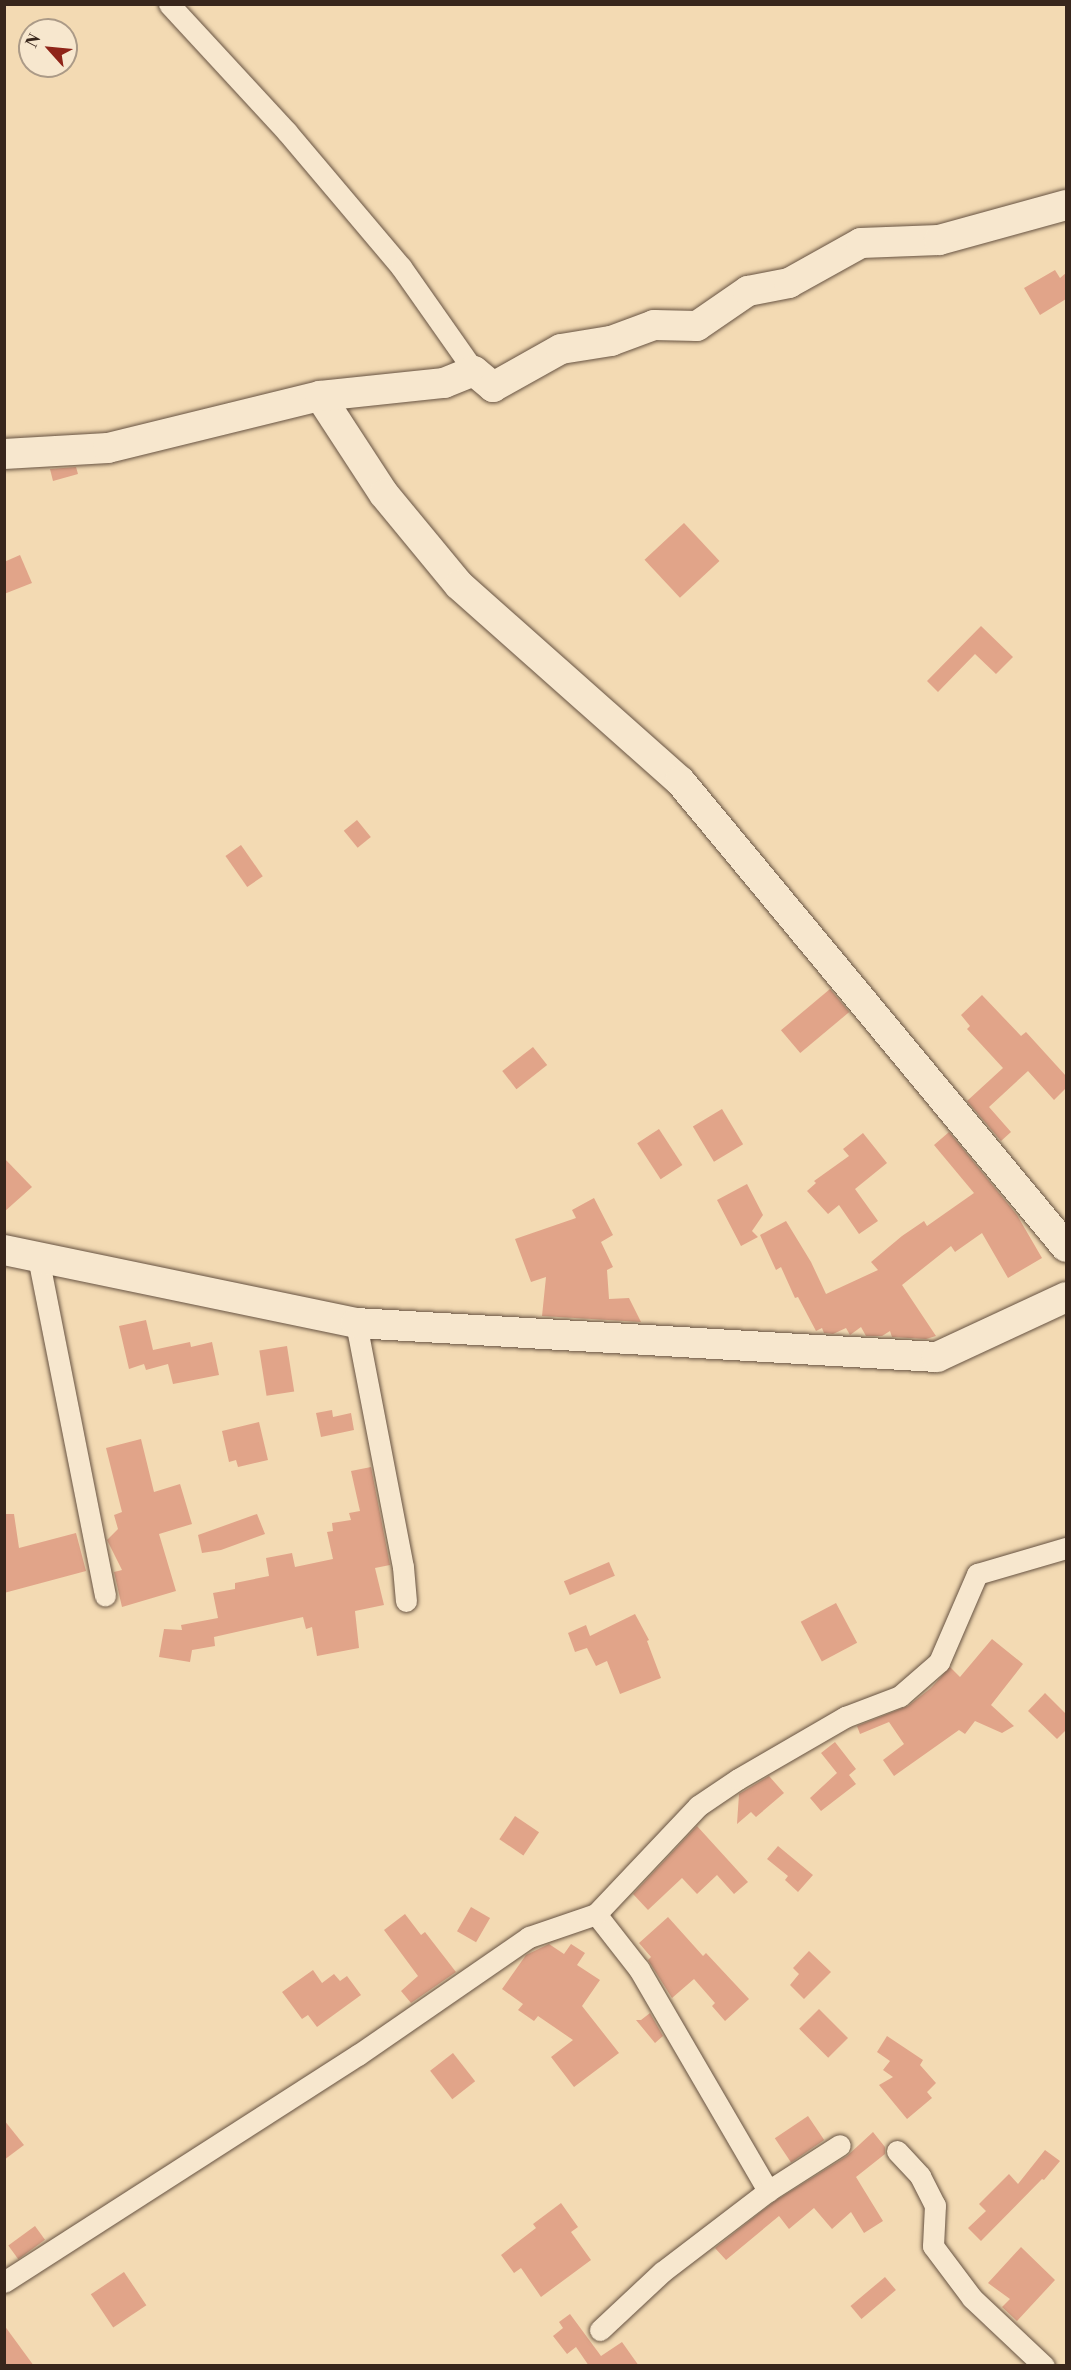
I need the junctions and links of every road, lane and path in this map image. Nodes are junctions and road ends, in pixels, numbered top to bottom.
1 (170, 4) edge
2 (1066, 205) edge
3 (474, 371) junction
4 (320, 396) junction
5 (4, 454) edge
6 (1066, 1247) edge
7 (4, 1251) edge
8 (38, 1257) junction
9 (1066, 1297) edge
10 (356, 1323) junction
11 (1066, 1548) edge
12 (105, 1595) dead end
13 (406, 1600) dead end
14 (596, 1914) junction
15 (840, 2145) dead end
16 (897, 2151) dead end
17 (768, 2191) junction
18 (4, 2282) edge
19 (600, 2330) dead end
20 (1044, 2366) edge

1 - 3 street
2 - 3 street
3 - 4 street
4 - 5 street
4 - 6 street
7 - 8 street
8 - 10 street
8 - 12 street
9 - 10 street
10 - 13 street
11 - 14 street
14 - 17 street
14 - 18 street
15 - 17 street
16 - 20 street
17 - 19 street

